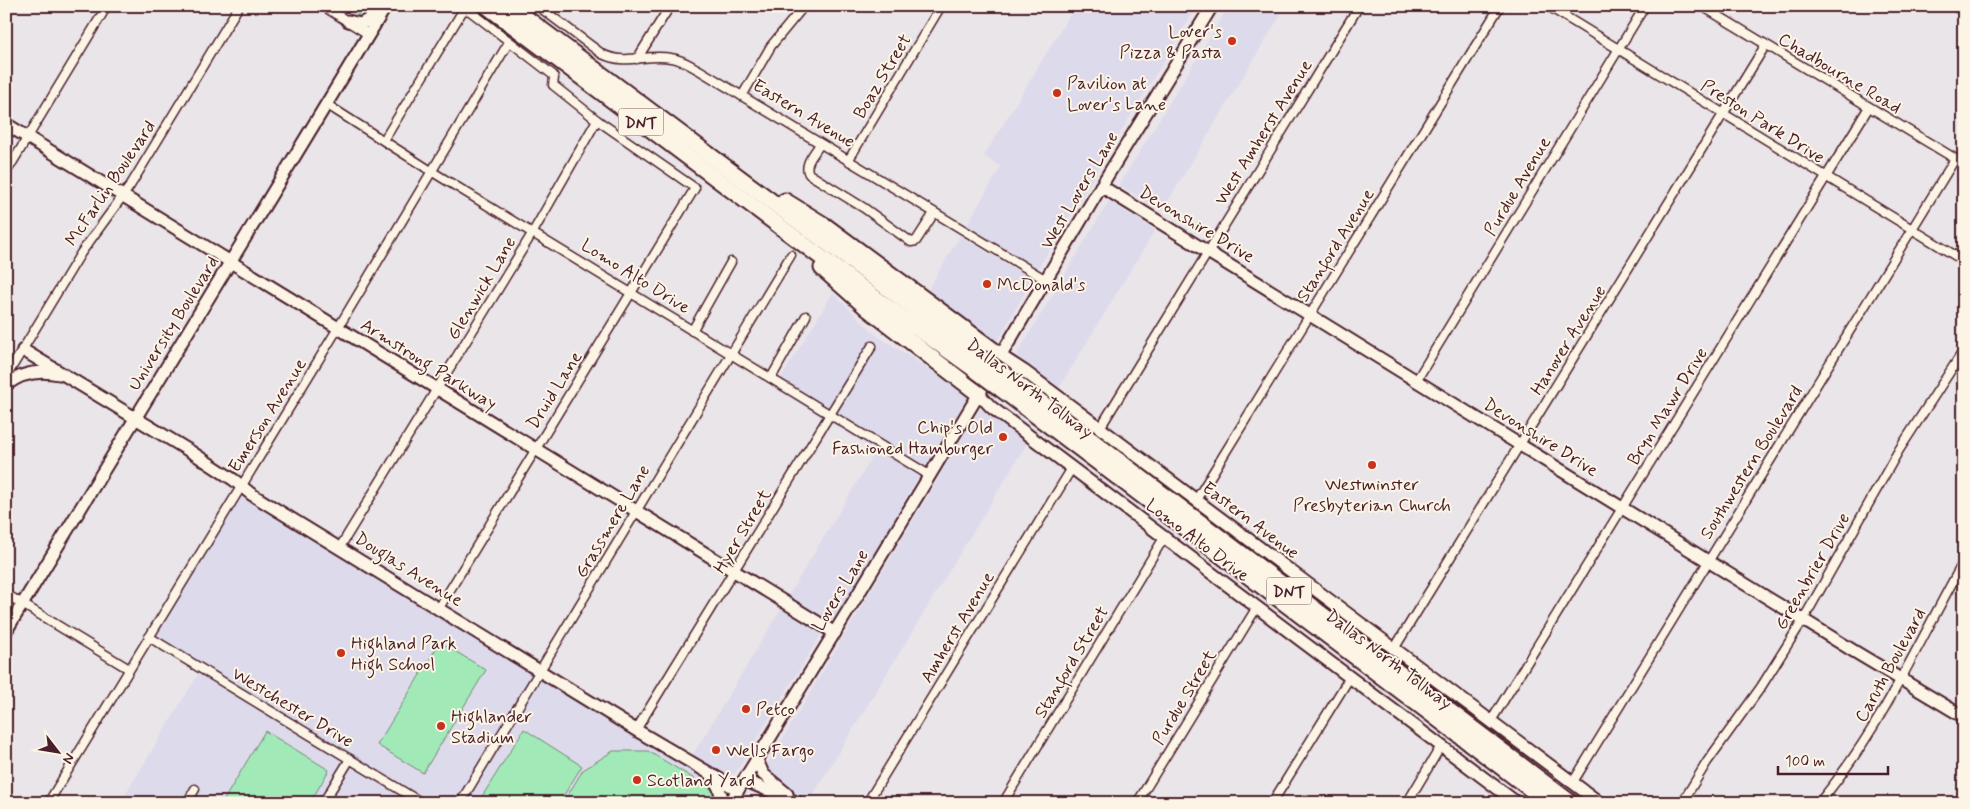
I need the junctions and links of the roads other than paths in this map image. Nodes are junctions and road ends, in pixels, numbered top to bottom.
1 (108, 6) edge
2 (239, 6) edge
3 (323, 6) edge
4 (386, 6) edge
5 (486, 6) edge
6 (510, 6) edge
7 (538, 6) edge
8 (670, 6) edge
9 (804, 6) edge
10 (941, 6) edge
11 (1212, 6) edge
12 (1358, 6) edge
13 (1500, 6) edge
14 (1548, 6) edge
15 (1645, 6) edge
16 (1702, 6) edge
17 (1958, 6) edge
18 (1964, 10) edge
19 (348, 21) junction
20 (368, 34) junction
21 (510, 42) junction
22 (1765, 46) junction
23 (1618, 49) junction
24 (636, 60) junction
25 (742, 96) junction
26 (326, 104) junction
27 (1869, 107) junction
28 (1724, 114) junction
29 (598, 120) junction
30 (6, 124) edge
31 (28, 137) junction
32 (384, 140) junction
33 (820, 144) junction
34 (1955, 159) junction
35 (848, 161) junction
36 (1964, 164) edge
37 (431, 171) junction
38 (6, 174) edge
39 (1826, 177) junction
40 (751, 186) junction
41 (1101, 186) junction
42 (124, 196) junction
43 (934, 213) junction
44 (1912, 229) junction
45 (533, 232) junction
46 (795, 237) junction
47 (1208, 252) junction
48 (791, 255) dead end
49 (1964, 261) edge
50 (231, 262) junction
51 (731, 262) dead end
52 (1046, 280) junction
53 (631, 294) junction
54 (1310, 314) junction
55 (806, 316) dead end
56 (338, 328) junction
57 (692, 331) junction
58 (872, 346) dead end
59 (23, 350) junction
60 (1964, 350) edge
61 (731, 354) junction
62 (1001, 356) junction
63 (978, 363) junction
64 (63, 374) junction
65 (6, 377) edge
66 (771, 378) junction
67 (1416, 380) junction
68 (1004, 383) junction
69 (6, 385) edge
70 (436, 390) junction
71 (979, 394) junction
72 (830, 414) junction
73 (135, 418) junction
74 (1100, 428) junction
75 (1520, 446) junction
76 (535, 450) junction
77 (1072, 468) junction
78 (930, 475) junction
79 (241, 486) junction
80 (1196, 500) junction
81 (1622, 507) junction
82 (636, 512) junction
83 (1164, 536) junction
84 (340, 547) junction
85 (1708, 561) junction
86 (1964, 561) edge
87 (735, 572) junction
88 (6, 594) edge
89 (23, 603) junction
90 (1257, 607) junction
91 (439, 608) junction
92 (1803, 620) junction
93 (6, 630) edge
94 (834, 634) junction
95 (149, 637) junction
96 (1394, 649) junction
97 (129, 669) junction
98 (539, 670) junction
99 (1350, 677) junction
100 (1902, 679) junction
101 (1964, 717) edge
102 (1491, 721) junction
103 (636, 730) junction
104 (1441, 746) junction
105 (350, 759) junction
106 (757, 760) junction
107 (709, 773) junction
108 (1573, 782) junction
109 (741, 785) junction
110 (195, 789) dead end
111 (795, 801) edge
112 (48, 803) edge
113 (187, 803) edge
114 (323, 803) edge
115 (422, 803) edge
116 (460, 803) edge
117 (724, 803) edge
118 (730, 803) edge
119 (867, 803) edge
120 (1003, 803) edge
121 (1137, 803) edge
122 (1272, 803) edge
123 (1407, 803) edge
124 (1518, 803) edge
125 (1549, 803) edge
126 (1571, 803) edge
127 (1600, 803) edge
128 (1682, 803) edge
129 (1819, 803) edge

1 - 31 street
2 - 42 street, McFarlin Boulevard
3 - 19 street
4 - 19 street
4 - 20 street, University Boulevard
5 - 46 highway, Dallas North Tollway / DNT
6 - 40 highway, Dallas North Tollway / DNT
7 - 24 street, Eastern Avenue
8 - 24 street
9 - 25 street
10 - 35 street, Boaz Street
11 - 41 street, West Lovers Lane
12 - 47 street, West Amherst Avenue
13 - 54 street, Stanford Avenue
14 - 23 street, Preston Park Drive
15 - 23 street, Purdue Avenue
16 - 22 street, Chadbourne Road
17 - 18 street
19 - 20 street
20 - 26 street, University Boulevard
21 - 29 street
21 - 32 street
21 - 37 street, Emerson Avenue
22 - 27 street, Chadbourne Road
22 - 28 street, Hanover Avenue
23 - 28 street, Preston Park Drive
23 - 67 street, Purdue Avenue
24 - 25 street, Eastern Avenue
25 - 33 street, Eastern Avenue
26 - 32 street, Lomo Alto Drive
26 - 50 street, University Boulevard
27 - 34 street, Chadbourne Road
27 - 39 street, Bryn Mawr Drive
28 - 39 street, Preston Park Drive
28 - 75 street, Hanover Avenue
29 - 45 street, Glenwick Lane
29 - 53 street, Druid Lane
30 - 31 street, Armstrong Parkway
31 - 38 street
31 - 42 street, Armstrong Parkway
32 - 37 street, Lomo Alto Drive
33 - 35 street, Eastern Avenue
33 - 43 street
34 - 36 street, Chadbourne Road
34 - 44 street, Southwestern Boulevard
35 - 43 street, Eastern Avenue
37 - 45 street, Lomo Alto Drive
37 - 56 street, Emerson Avenue
39 - 44 street, Preston Park Drive
39 - 81 street, Bryn Mawr Drive
40 - 62 highway
40 - 63 highway, Dallas North Tollway / DNT
41 - 47 street, Devonshire Drive
41 - 52 street, West Lovers Lane
42 - 50 street, Armstrong Parkway
42 - 59 street, McFarlin Boulevard
43 - 52 street, Eastern Avenue
44 - 49 street, Preston Park Drive
44 - 85 street, Southwestern Boulevard
45 - 53 street, Lomo Alto Drive
45 - 70 street, Glenwick Lane
46 - 63 highway, Dallas North Tollway / DNT
46 - 71 highway
47 - 54 street, Devonshire Drive
47 - 74 street, West Amherst Avenue
48 - 61 street, Grassmere Lane
50 - 56 street, Armstrong Parkway
50 - 73 street, University Boulevard
51 - 57 street
52 - 62 street, West Lovers Lane
53 - 57 street, Lomo Alto Drive
53 - 76 street, Druid Lane
54 - 67 street, Devonshire Drive
54 - 80 street, Stanford Avenue
55 - 66 street
56 - 70 street, Armstrong Parkway
56 - 79 street, Emerson Avenue
57 - 61 street, Lomo Alto Drive
58 - 72 street, Hyer Street
59 - 64 street, Douglas Avenue
59 - 65 street, McFarlin Boulevard
60 - 92 street, Greenbrier Drive
61 - 66 street, Lomo Alto Drive
61 - 82 street, Grassmere Lane
62 - 71 street, West Lovers Lane
62 - 74 street, Eastern Avenue
63 - 68 highway, Dallas North Tollway / DNT, bridge
64 - 69 street, Douglas Avenue
64 - 73 street, Douglas Avenue
66 - 72 street, Lomo Alto Drive
67 - 75 street, Devonshire Drive
68 - 125 highway, Dallas North Tollway / DNT
68 - 126 highway, Dallas North Tollway / DNT
70 - 76 street, Armstrong Parkway
70 - 84 street, Glenwick Lane
71 - 77 street, Lomo Alto Drive
71 - 78 street, Lovers Lane
72 - 78 street, Lomo Alto Drive
72 - 87 street, Hyer Street
73 - 79 street, Douglas Avenue
73 - 89 street, University Boulevard
74 - 80 street, Eastern Avenue
75 - 81 street, Devonshire Drive
75 - 96 street, Hanover Avenue
76 - 82 street, Armstrong Parkway
76 - 91 street, Druid Lane
77 - 83 street, Lomo Alto Drive
77 - 119 street, Amherst Avenue
78 - 94 street, Lovers Lane
79 - 84 street, Douglas Avenue
79 - 95 street, Emerson Avenue
80 - 96 street, Eastern Avenue
81 - 85 street, Devonshire Drive
81 - 102 street, Bryn Mawr Drive
82 - 87 street, Armstrong Parkway
82 - 98 street, Grassmere Lane
83 - 90 street, Lomo Alto Drive
83 - 120 street, Stanford Street
84 - 91 street, Douglas Avenue
85 - 92 street, Devonshire Drive
85 - 108 street, Southwestern Boulevard
86 - 100 street, Caruth Boulevard
87 - 94 street, Armstrong Parkway
87 - 103 street, Hyer Street
88 - 89 street
89 - 93 street, University Boulevard
89 - 97 street
90 - 99 street, Lomo Alto Drive
90 - 121 street, Purdue Street
91 - 98 street, Douglas Avenue
92 - 100 street, Devonshire Drive
92 - 128 street, Greenbrier Drive
94 - 106 street, Lovers Lane
95 - 97 street, Emerson Avenue
95 - 105 street, Westchester Drive
96 - 102 street, Eastern Avenue
97 - 112 street, Emerson Avenue
98 - 103 street, Douglas Avenue
98 - 116 street, Grassmere Lane
99 - 104 street, Lomo Alto Drive
99 - 122 street
100 - 101 street, Devonshire Drive
100 - 129 street, Caruth Boulevard
102 - 108 street, Eastern Avenue
103 - 107 street, Douglas Avenue
104 - 123 street
104 - 124 street, Lomo Alto Drive
105 - 114 street
105 - 115 street, Westchester Drive
106 - 109 street, Lovers Lane
106 - 111 street
107 - 109 street, Douglas Avenue
107 - 117 street
108 - 127 street, Eastern Avenue
109 - 111 street, Douglas Avenue
109 - 118 street, Lovers Lane
110 - 113 street

